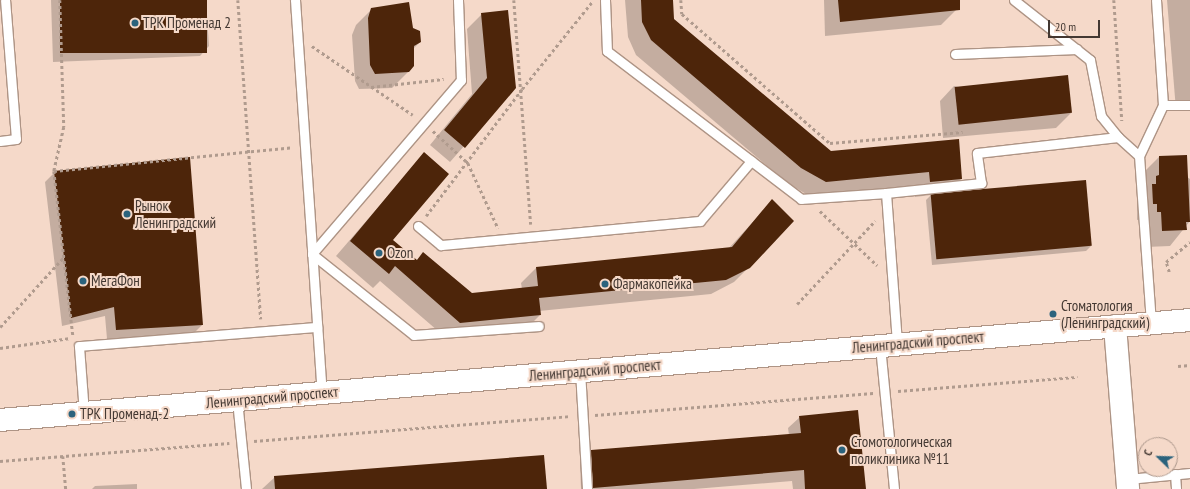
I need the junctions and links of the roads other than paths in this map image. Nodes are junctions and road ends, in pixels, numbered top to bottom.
1 (5, 0) edge
2 (295, 0) edge
3 (458, 0) edge
4 (604, 0) edge
5 (1014, 0) edge
6 (1156, 0) edge
7 (1077, 49) junction
8 (955, 54) dead end
9 (1163, 105) junction
10 (1190, 105) edge
11 (1121, 140) junction
12 (0, 141) edge
13 (1139, 156) junction
14 (751, 161) junction
15 (886, 193) junction
16 (418, 226) road end
17 (312, 254) junction
18 (1190, 320) edge
19 (1151, 323) junction
20 (539, 326) dead end
21 (1115, 326) junction
22 (316, 327) junction
23 (888, 345) junction
24 (580, 371) junction
25 (322, 393) junction
26 (237, 400) junction
27 (84, 412) junction
28 (0, 420) edge
29 (1190, 473) edge
30 (1178, 474) edge
31 (1161, 477) edge
32 (1175, 477) edge
33 (1128, 484) edge
34 (246, 489) edge
35 (587, 489) edge
36 (894, 489) edge
37 (1176, 489) edge

1 - 12 lane
2 - 17 lane
3 - 17 lane
4 - 14 lane
5 - 7 lane
6 - 9 lane
7 - 8 lane
7 - 11 lane
9 - 10 lane
9 - 13 lane
11 - 13 lane
11 - 15 lane
13 - 19 lane
14 - 15 lane
14 - 16 lane
15 - 23 lane
17 - 20 lane
17 - 22 lane
18 - 19 main road, Ленинградский проспект
19 - 21 main road, Ленинградский проспект
21 - 23 main road, Ленинградский проспект
21 - 33 main road
22 - 25 lane
22 - 27 lane
23 - 24 main road, Ленинградский проспект
23 - 36 lane
24 - 25 main road, Ленинградский проспект
24 - 35 lane
25 - 26 main road, Ленинградский проспект
26 - 27 main road, Ленинградский проспект
26 - 34 lane
27 - 28 main road, Ленинградский проспект
29 - 30 lane
31 - 33 lane
32 - 37 lane

